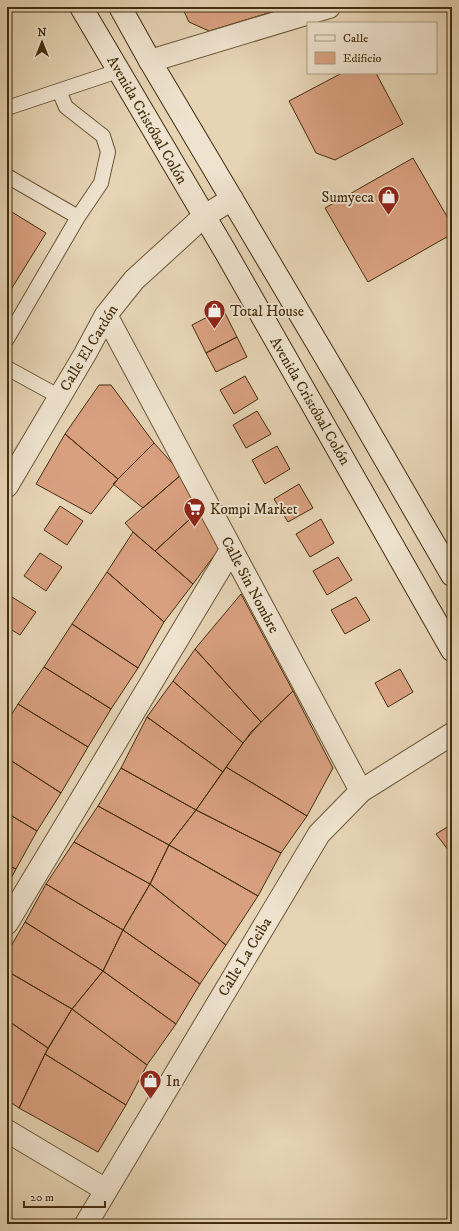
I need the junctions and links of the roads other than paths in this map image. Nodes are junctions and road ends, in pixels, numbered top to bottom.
1 (81, 7) edge
2 (120, 7) edge
3 (329, 7) edge
4 (150, 61) junction
5 (118, 71) junction
6 (59, 91) junction
7 (7, 108) edge
8 (7, 176) edge
9 (232, 199) junction
10 (203, 216) junction
11 (78, 217) junction
12 (106, 315) junction
13 (7, 339) edge
14 (7, 368) edge
15 (60, 397) junction
16 (7, 486) edge
17 (231, 550) junction
18 (452, 575) edge
19 (452, 650) edge
20 (452, 734) edge
21 (361, 791) junction
22 (7, 923) edge
23 (7, 1132) edge
24 (106, 1190) junction
25 (86, 1224) edge

1 - 5 street, Avenida Cristóbal Colón
2 - 4 street
3 - 4 street
4 - 9 street
5 - 6 lane
5 - 10 street, Avenida Cristóbal Colón
6 - 7 lane
6 - 11 lane
8 - 11 lane
9 - 10 street, Calle El Cardón
9 - 18 street
10 - 12 street, Calle El Cardón
10 - 19 street, Avenida Cristóbal Colón
11 - 13 lane
12 - 15 street, Calle El Cardón
12 - 17 street, Calle Sin Nombre
14 - 15 lane
15 - 16 street, Calle El Cardón
17 - 21 street, Calle Sin Nombre
17 - 22 street
20 - 21 street, Calle La Ceiba
21 - 24 street, Calle La Ceiba
23 - 24 street
24 - 25 street, Calle La Ceiba

